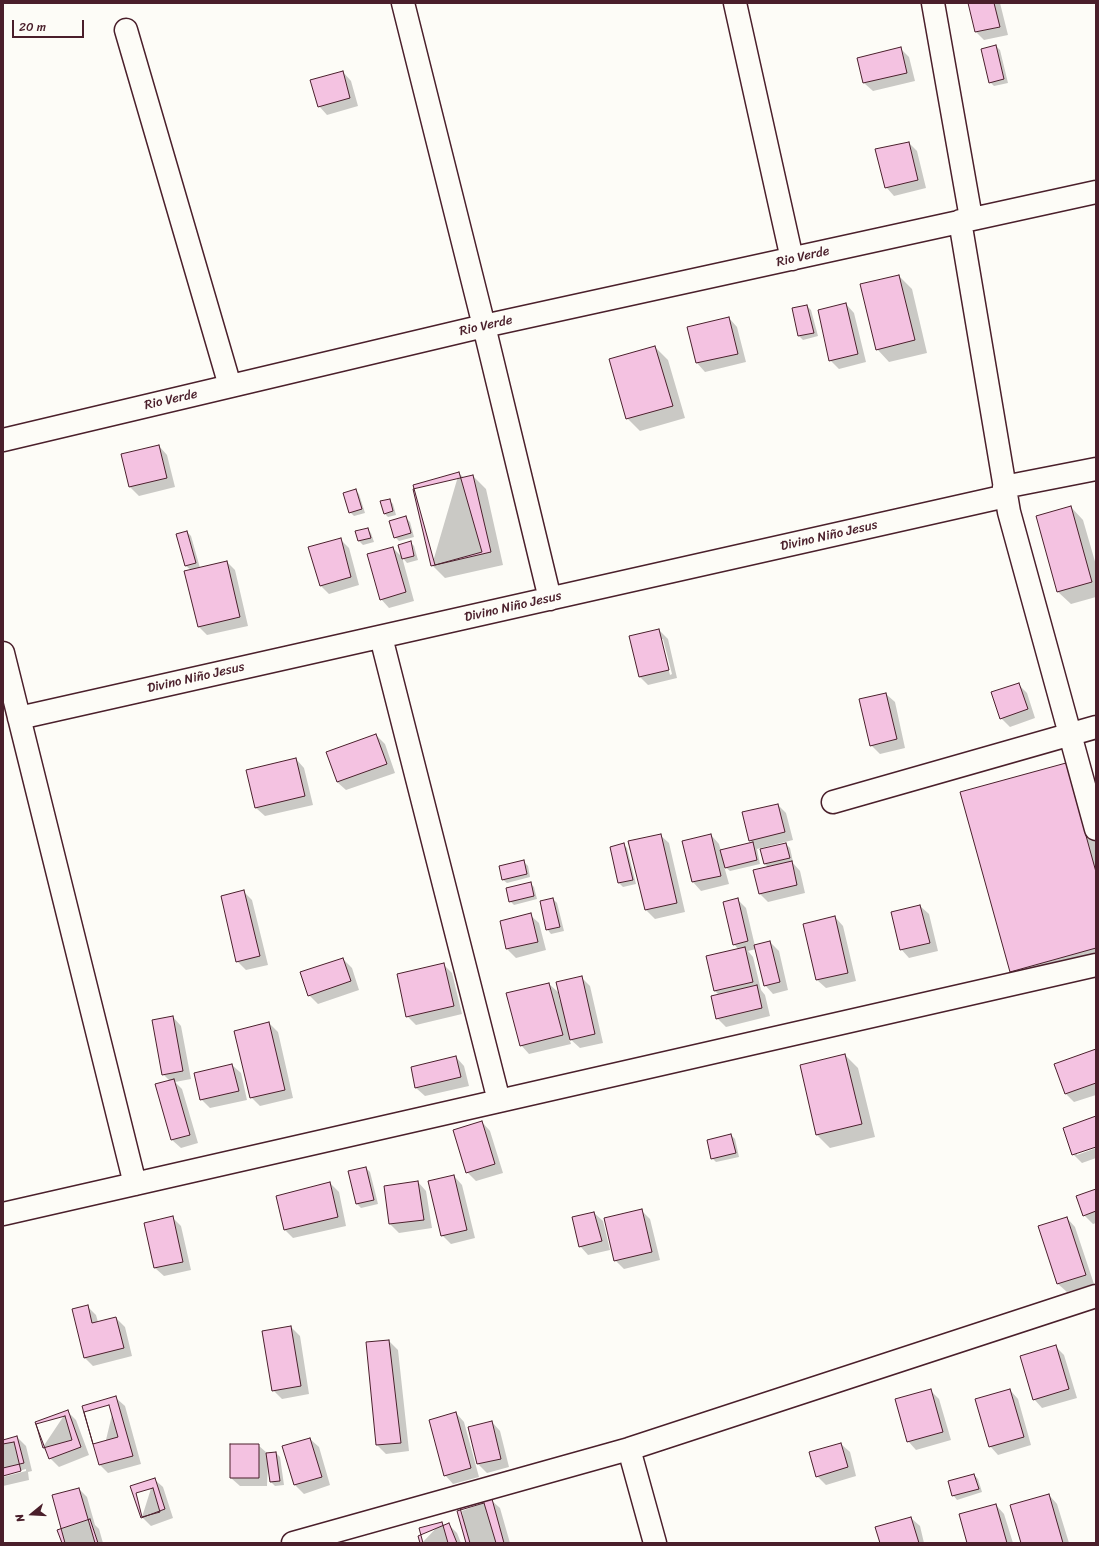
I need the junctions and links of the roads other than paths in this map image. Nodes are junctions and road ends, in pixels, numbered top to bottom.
1 (403, 3) edge
2 (735, 3) edge
3 (933, 3) edge
4 (126, 30) dead end
5 (1096, 192) edge
6 (965, 219) junction
7 (792, 259) junction
8 (484, 326) junction
9 (230, 386) junction
10 (3, 440) edge
11 (1096, 469) edge
12 (1005, 492) junction
13 (550, 599) junction
14 (381, 637) junction
15 (3, 653) edge
16 (19, 718) junction
17 (1096, 727) edge
18 (1070, 735) junction
19 (833, 802) dead end
20 (1096, 829) edge
21 (1096, 965) edge
22 (499, 1101) junction
23 (135, 1184) junction
24 (3, 1214) edge
25 (1096, 1296) edge
26 (628, 1449) junction
27 (293, 1543) edge
28 (655, 1543) edge

1 - 8 street
2 - 7 street
3 - 6 street
4 - 9 street
5 - 6 street, Rio Verde
6 - 7 street, Rio Verde
6 - 12 street
7 - 8 street, Rio Verde
8 - 9 street, Rio Verde
8 - 13 street
9 - 10 street, Rio Verde
11 - 12 street, Divino Niño Jesus
12 - 13 street, Divino Niño Jesus
12 - 18 street
13 - 14 street, Divino Niño Jesus
14 - 16 street, Divino Niño Jesus
14 - 22 street
15 - 16 street
16 - 23 street
17 - 18 street
18 - 19 street
18 - 20 street
21 - 22 street
22 - 23 street
23 - 24 street
25 - 26 street
26 - 27 street
26 - 28 street

